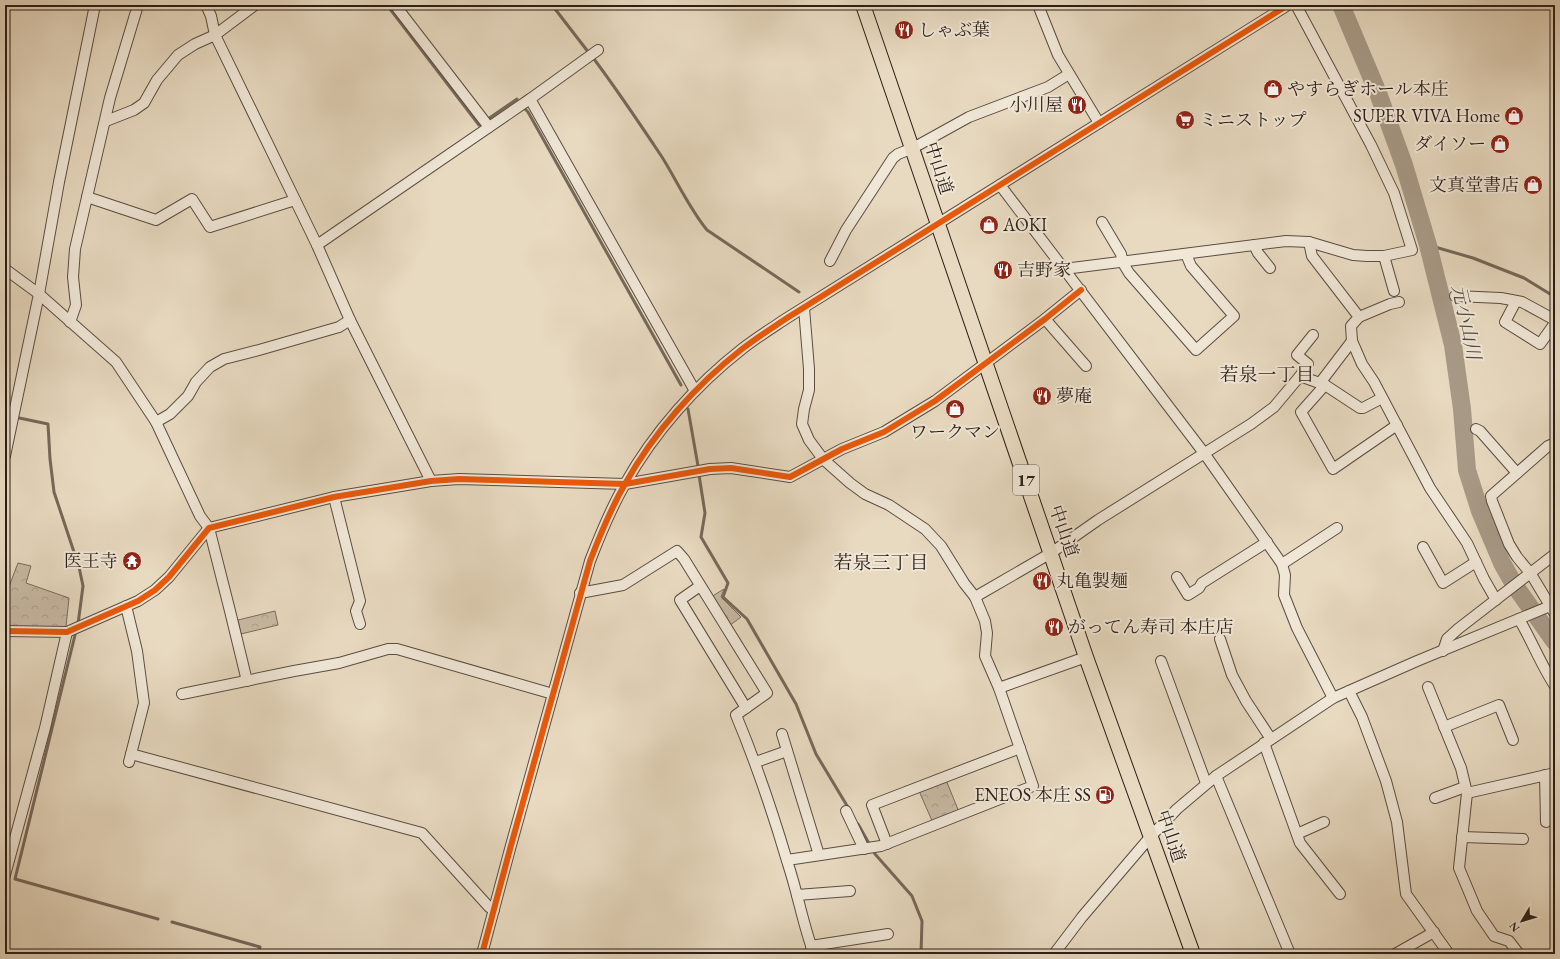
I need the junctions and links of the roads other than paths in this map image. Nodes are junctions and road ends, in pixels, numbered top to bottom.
1 (95, 5) edge
2 (138, 5) edge
3 (206, 5) edge
4 (255, 5) edge
5 (395, 5) edge
6 (863, 5) edge
7 (1038, 5) edge
8 (1288, 5) edge
9 (1296, 5) edge
10 (215, 35) junction
11 (598, 50) dead end
12 (1069, 74) junction
13 (530, 99) junction
14 (106, 121) junction
15 (1099, 122) junction
16 (488, 127) junction
17 (913, 148) junction
18 (1000, 185) junction
19 (87, 197) junction
20 (295, 200) junction
21 (1102, 222) dead end
22 (938, 225) junction
23 (1309, 242) junction
24 (317, 245) junction
25 (1254, 245) junction
26 (1186, 254) junction
27 (1384, 256) junction
28 (830, 261) dead end
29 (1123, 263) junction
30 (5, 268) edge
31 (1270, 268) dead end
32 (1066, 270) junction
33 (1081, 290) junction
34 (1394, 291) dead end
35 (39, 294) junction
36 (1455, 296) dead end
37 (1516, 301) junction
38 (1399, 302) dead end
39 (804, 308) junction
40 (1359, 317) junction
41 (1045, 319) junction
42 (350, 320) junction
43 (1555, 320) edge
44 (70, 322) junction
45 (1555, 323) edge
46 (1313, 335) dead end
47 (1352, 340) junction
48 (986, 363) junction
49 (1086, 366) dead end
50 (1300, 376) junction
51 (1323, 384) junction
52 (695, 391) junction
53 (1382, 398) junction
54 (156, 422) junction
55 (1397, 425) junction
56 (1476, 429) dead end
57 (1555, 443) edge
58 (1204, 453) junction
59 (5, 456) edge
60 (823, 459) junction
61 (1516, 473) junction
62 (431, 481) junction
63 (625, 484) junction
64 (334, 497) junction
65 (209, 528) junction
66 (1337, 528) dead end
67 (1267, 542) junction
68 (1423, 547) dead end
69 (1051, 553) junction
70 (1555, 554) edge
71 (1476, 562) junction
72 (1282, 564) junction
73 (1529, 575) junction
74 (1177, 577) dead end
75 (700, 586) junction
76 (580, 593) junction
77 (975, 597) junction
78 (1500, 597) junction
79 (126, 606) junction
80 (1552, 608) edge
81 (1520, 619) junction
82 (360, 624) dead end
83 (5, 631) edge
84 (67, 632) junction
85 (1220, 639) dead end
86 (1443, 650) junction
87 (1086, 657) junction
88 (1160, 661) dead end
89 (247, 681) junction
90 (1555, 686) edge
91 (1428, 687) dead end
92 (999, 688) junction
93 (1349, 690) junction
94 (182, 694) dead end
95 (553, 694) junction
96 (1333, 698) junction
97 (746, 708) junction
98 (1444, 727) junction
99 (782, 734) dead end
100 (1513, 740) dead end
101 (1268, 741) junction
102 (1020, 748) junction
103 (787, 751) junction
104 (756, 762) junction
105 (1555, 773) edge
106 (1545, 775) junction
107 (1216, 776) junction
108 (1206, 783) junction
109 (1466, 790) junction
110 (1435, 798) dead end
111 (846, 811) dead end
112 (1324, 822) dead end
113 (1546, 822) dead end
114 (1297, 834) junction
115 (1150, 836) junction
116 (1462, 837) junction
117 (1523, 839) dead end
118 (888, 844) junction
119 (869, 848) junction
120 (819, 855) junction
121 (787, 860) junction
122 (5, 875) edge
123 (850, 891) dead end
124 (1340, 894) dead end
125 (797, 895) junction
126 (494, 910) junction
127 (1434, 932) junction
128 (888, 934) dead end
129 (813, 950) edge
130 (482, 954) edge
131 (1054, 954) edge
132 (1193, 954) edge
133 (1290, 954) edge
134 (1394, 954) edge
135 (1449, 954) edge
136 (1519, 954) edge

1 - 35 street
2 - 14 street
3 - 10 street
4 - 10 street
5 - 16 street
6 - 17 highway, 中山道 / 17
7 - 12 street
8 - 15 street
9 - 27 street
10 - 14 street
10 - 20 street
11 - 13 street
12 - 15 street
12 - 17 street
13 - 16 street
13 - 52 street
14 - 19 street
15 - 18 street
16 - 24 street
17 - 22 highway, 中山道 / 17
17 - 28 street
18 - 22 street
18 - 32 street
19 - 20 street
19 - 44 street
20 - 24 street
21 - 29 street
22 - 39 street
22 - 48 highway, 中山道 / 17
23 - 25 street
23 - 27 street
23 - 40 street
24 - 42 street
25 - 26 street
25 - 31 street
26 - 29 street
26 - 29 street
27 - 34 street
29 - 32 street
30 - 35 street
32 - 33 street
33 - 41 street
33 - 58 street
35 - 44 street
35 - 59 street
36 - 37 street
37 - 43 street
37 - 45 street
38 - 40 street
39 - 52 street
39 - 60 street
40 - 47 street
41 - 48 street
41 - 49 street
42 - 54 street
42 - 62 street
44 - 54 street
46 - 50 street
47 - 51 street
47 - 53 street
48 - 60 street
48 - 69 highway, 中山道 / 17
50 - 51 street
50 - 58 street
51 - 53 street
51 - 55 street
52 - 63 street
53 - 55 street
54 - 65 street
55 - 71 street
56 - 61 street
57 - 61 street
58 - 67 street
58 - 69 street
60 - 63 street
60 - 77 street
61 - 73 street
62 - 63 street
62 - 64 street
63 - 76 street
64 - 65 street
64 - 82 street
65 - 79 street
65 - 89 street
66 - 72 street
67 - 72 street
67 - 74 street
68 - 71 street
69 - 77 street
69 - 87 highway, 中山道 / 17
70 - 73 street
71 - 78 street
72 - 96 street
73 - 78 street
73 - 80 street
75 - 76 street
75 - 97 street
75 - 97 street
76 - 95 street
77 - 92 street
78 - 86 street
79 - 84 street
79 - 126 street
80 - 81 street
81 - 86 street
81 - 90 street
83 - 84 street
84 - 122 street
85 - 101 street
86 - 93 street
87 - 92 street
87 - 115 highway, 中山道 / 17
88 - 108 street
89 - 94 street
89 - 95 street
91 - 98 street
92 - 102 street
93 - 96 street
93 - 127 street
95 - 126 street
96 - 101 street
97 - 104 street
98 - 100 street
98 - 109 street
99 - 103 street
101 - 107 street
101 - 114 street
102 - 118 street
102 - 118 street
103 - 104 street
103 - 120 street
104 - 121 street
105 - 106 street
106 - 109 street
106 - 113 street
107 - 108 street
107 - 133 street
108 - 115 street
109 - 110 street
109 - 116 street
111 - 119 street
112 - 114 street
114 - 124 street
115 - 131 street
115 - 132 highway, 中山道 / 17
116 - 117 street
116 - 136 street
118 - 119 street
119 - 120 street
120 - 121 street
121 - 125 street
123 - 125 street
125 - 129 street
126 - 130 street
127 - 134 street
127 - 135 street
128 - 129 street

